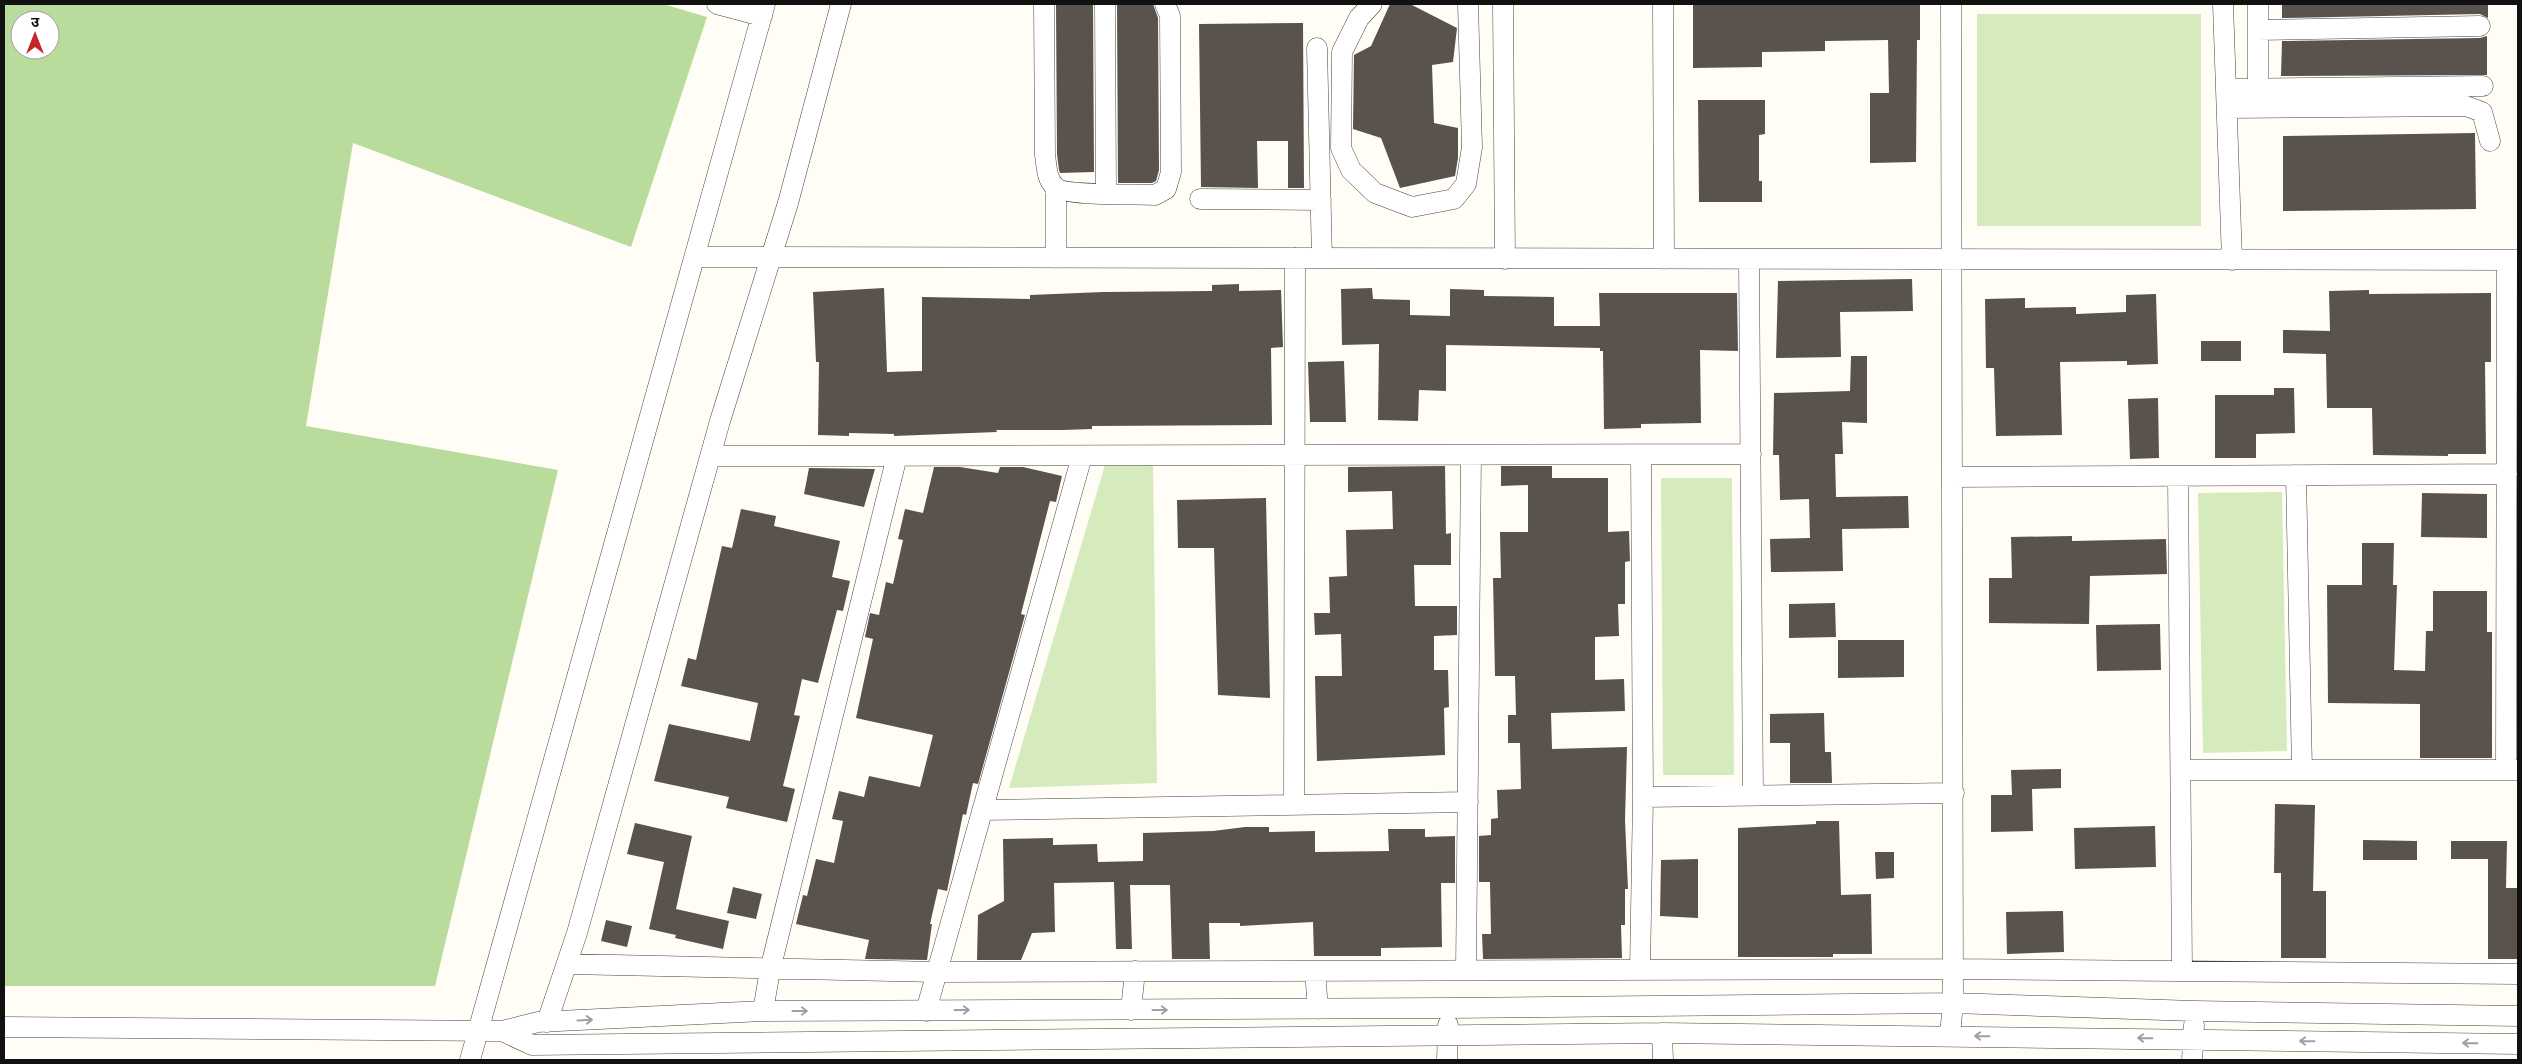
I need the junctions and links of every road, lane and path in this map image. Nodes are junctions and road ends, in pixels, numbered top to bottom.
1 (717, 4) edge
2 (841, 4) edge
3 (1044, 4) edge
4 (1105, 4) edge
5 (1165, 4) edge
6 (1372, 4) edge
7 (1468, 4) edge
8 (1503, 4) edge
9 (1663, 4) edge
10 (1951, 4) edge
11 (2223, 4) edge
12 (2258, 4) edge
13 (764, 10) edge
14 (2480, 26) dead end
15 (2258, 30) junction
16 (1317, 48) dead end
17 (2483, 86) dead end
18 (2258, 89) junction
19 (2226, 99) junction
20 (2490, 140) dead end
21 (1056, 189) junction
22 (1106, 194) junction
23 (1200, 198) dead end
24 (1320, 200) junction
25 (696, 257) junction
26 (770, 258) junction
27 (1056, 258) junction
28 (1295, 258) junction
29 (1322, 258) junction
30 (1505, 259) junction
31 (1664, 259) junction
32 (1749, 259) junction
33 (1952, 259) junction
34 (2232, 260) junction
35 (2513, 260) edge
36 (1751, 454) junction
37 (1295, 455) junction
38 (1471, 455) junction
39 (1641, 455) junction
40 (712, 456) junction
41 (898, 456) junction
42 (1082, 456) junction
43 (2507, 474) junction
44 (2296, 475) junction
45 (2178, 476) junction
46 (1953, 477) junction
47 (2180, 770) junction
48 (2302, 770) junction
49 (2512, 770) edge
50 (1954, 793) junction
51 (1643, 796) junction
52 (1753, 796) junction
53 (1468, 802) junction
54 (1294, 804) junction
55 (982, 810) junction
56 (568, 964) junction
57 (1952, 969) junction
58 (770, 970) junction
59 (1466, 970) junction
60 (1640, 970) junction
61 (1135, 971) junction
62 (1315, 971) junction
63 (2182, 971) junction
64 (938, 972) junction
65 (2518, 974) edge
66 (1953, 1003) junction
67 (1448, 1008) junction
68 (1318, 1009) junction
69 (1131, 1010) junction
70 (763, 1011) junction
71 (926, 1011) junction
72 (2194, 1011) junction
73 (2518, 1016) edge
74 (547, 1022) junction
75 (4, 1028) edge
76 (478, 1031) junction
77 (502, 1031) junction
78 (1662, 1033) junction
79 (1950, 1035) junction
80 (1448, 1037) junction
81 (2194, 1039) junction
82 (2518, 1044) edge
83 (661, 1052) edge
84 (547, 1053) edge
85 (470, 1060) edge
86 (1448, 1060) edge
87 (1663, 1060) edge
88 (2192, 1060) edge

1 - 13 street
2 - 26 street
3 - 21 street
4 - 22 street
5 - 22 street
6 - 7 street
8 - 30 street
9 - 31 street
10 - 33 street
11 - 19 street
12 - 15 street
13 - 25 street
14 - 15 street
15 - 18 street
16 - 24 street
17 - 18 street
18 - 19 street
19 - 20 street
19 - 34 street
21 - 22 street
21 - 27 street
23 - 24 street
24 - 29 street
25 - 26 street
25 - 76 street
26 - 27 street
26 - 40 street
27 - 28 street
28 - 29 street
28 - 37 street
29 - 30 street
30 - 31 street
31 - 32 street
32 - 33 street
32 - 36 street
33 - 34 street
33 - 46 street
34 - 35 street
35 - 43 street
36 - 39 street
36 - 52 street
37 - 38 street
37 - 42 street
37 - 54 street
38 - 39 street
38 - 53 street
39 - 51 street
40 - 41 street
40 - 56 street
41 - 42 street
41 - 58 street
42 - 55 street
43 - 44 street
43 - 49 street
44 - 45 street
44 - 48 street
45 - 46 street
45 - 47 street
46 - 50 street
47 - 48 street
47 - 63 street
48 - 49 street
50 - 52 street
50 - 57 street
51 - 52 street
51 - 60 street
53 - 54 street
53 - 59 street
54 - 55 street
55 - 64 street
56 - 58 street
56 - 74 street
57 - 60 street
57 - 63 street
57 - 66 street
58 - 64 street
58 - 70 street
59 - 60 street
59 - 62 street
61 - 62 street
61 - 64 street
61 - 69 street
62 - 68 street
63 - 65 street
64 - 71 street
66 - 67 street
66 - 72 street
66 - 79 street
67 - 68 street
67 - 80 street
69 -> 68 street
71 -> 69 street
70 -> 71 street
74 -> 70 street
72 - 73 street
72 - 81 street
74 - 77 street
75 - 76 street
76 - 77 street
76 - 85 street
77 - 84 street
78 - 79 street
78 - 80 street
78 - 87 street
81 -> 79 street
80 - 83 street
80 - 86 street
82 -> 81 street
81 - 88 street
83 - 84 street

